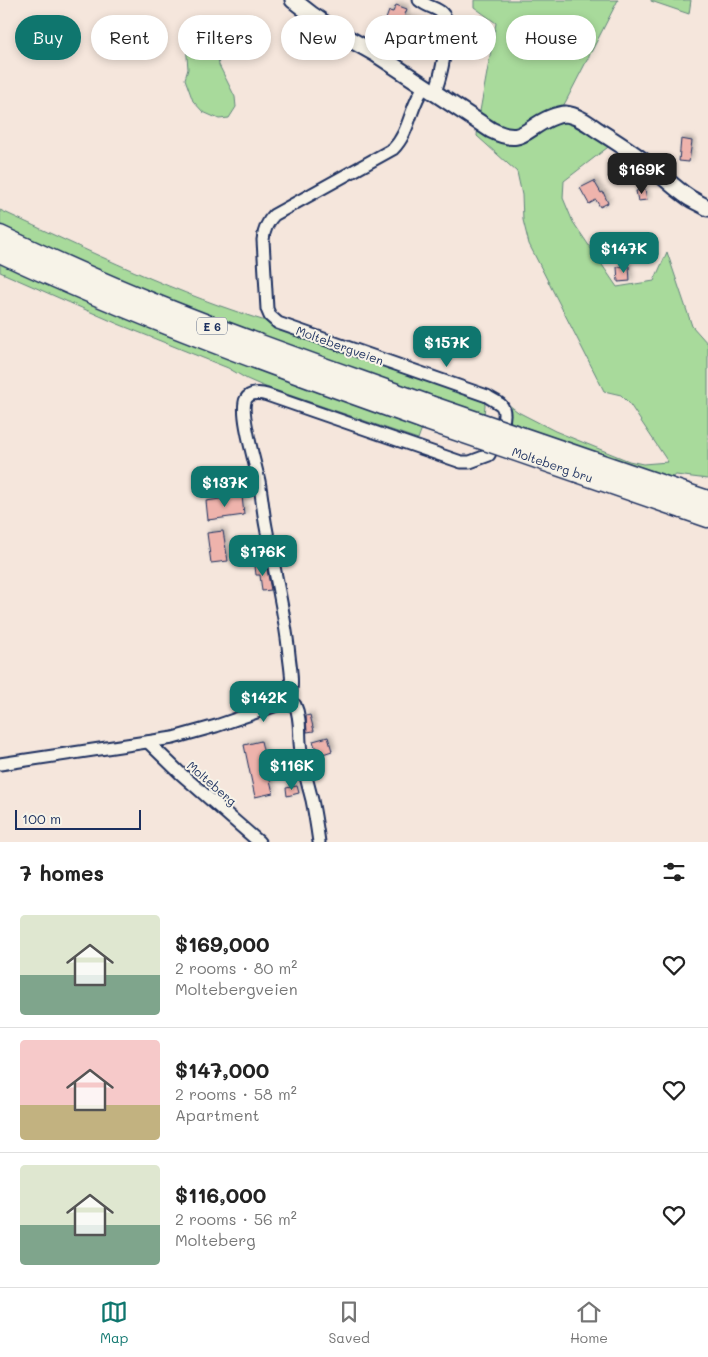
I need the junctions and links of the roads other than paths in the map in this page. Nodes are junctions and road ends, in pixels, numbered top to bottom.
1 (293, 0) edge
2 (419, 0) edge
3 (429, 90) junction
4 (708, 208) edge
5 (0, 235) edge
6 (0, 253) edge
7 (427, 412) junction
8 (708, 500) edge
9 (685, 501) junction
10 (708, 518) edge
11 (291, 690) junction
12 (283, 702) junction
13 (295, 705) junction
14 (148, 742) junction
15 (0, 764) edge
16 (260, 842) edge
17 (319, 842) edge

1 - 3 main road
2 - 3 street
3 - 4 main road
3 - 11 street, Moltebergveien
5 - 7 highway, E 6
6 - 7 highway, E 6
7 - 9 highway, Molteberg bru / E 6, bridge
8 - 9 highway, E 6
9 - 10 highway, E 6
11 - 12 street
11 - 13 street
12 - 13 street
12 - 14 street
13 - 17 street
14 - 15 street
14 - 16 street, Molteberg

